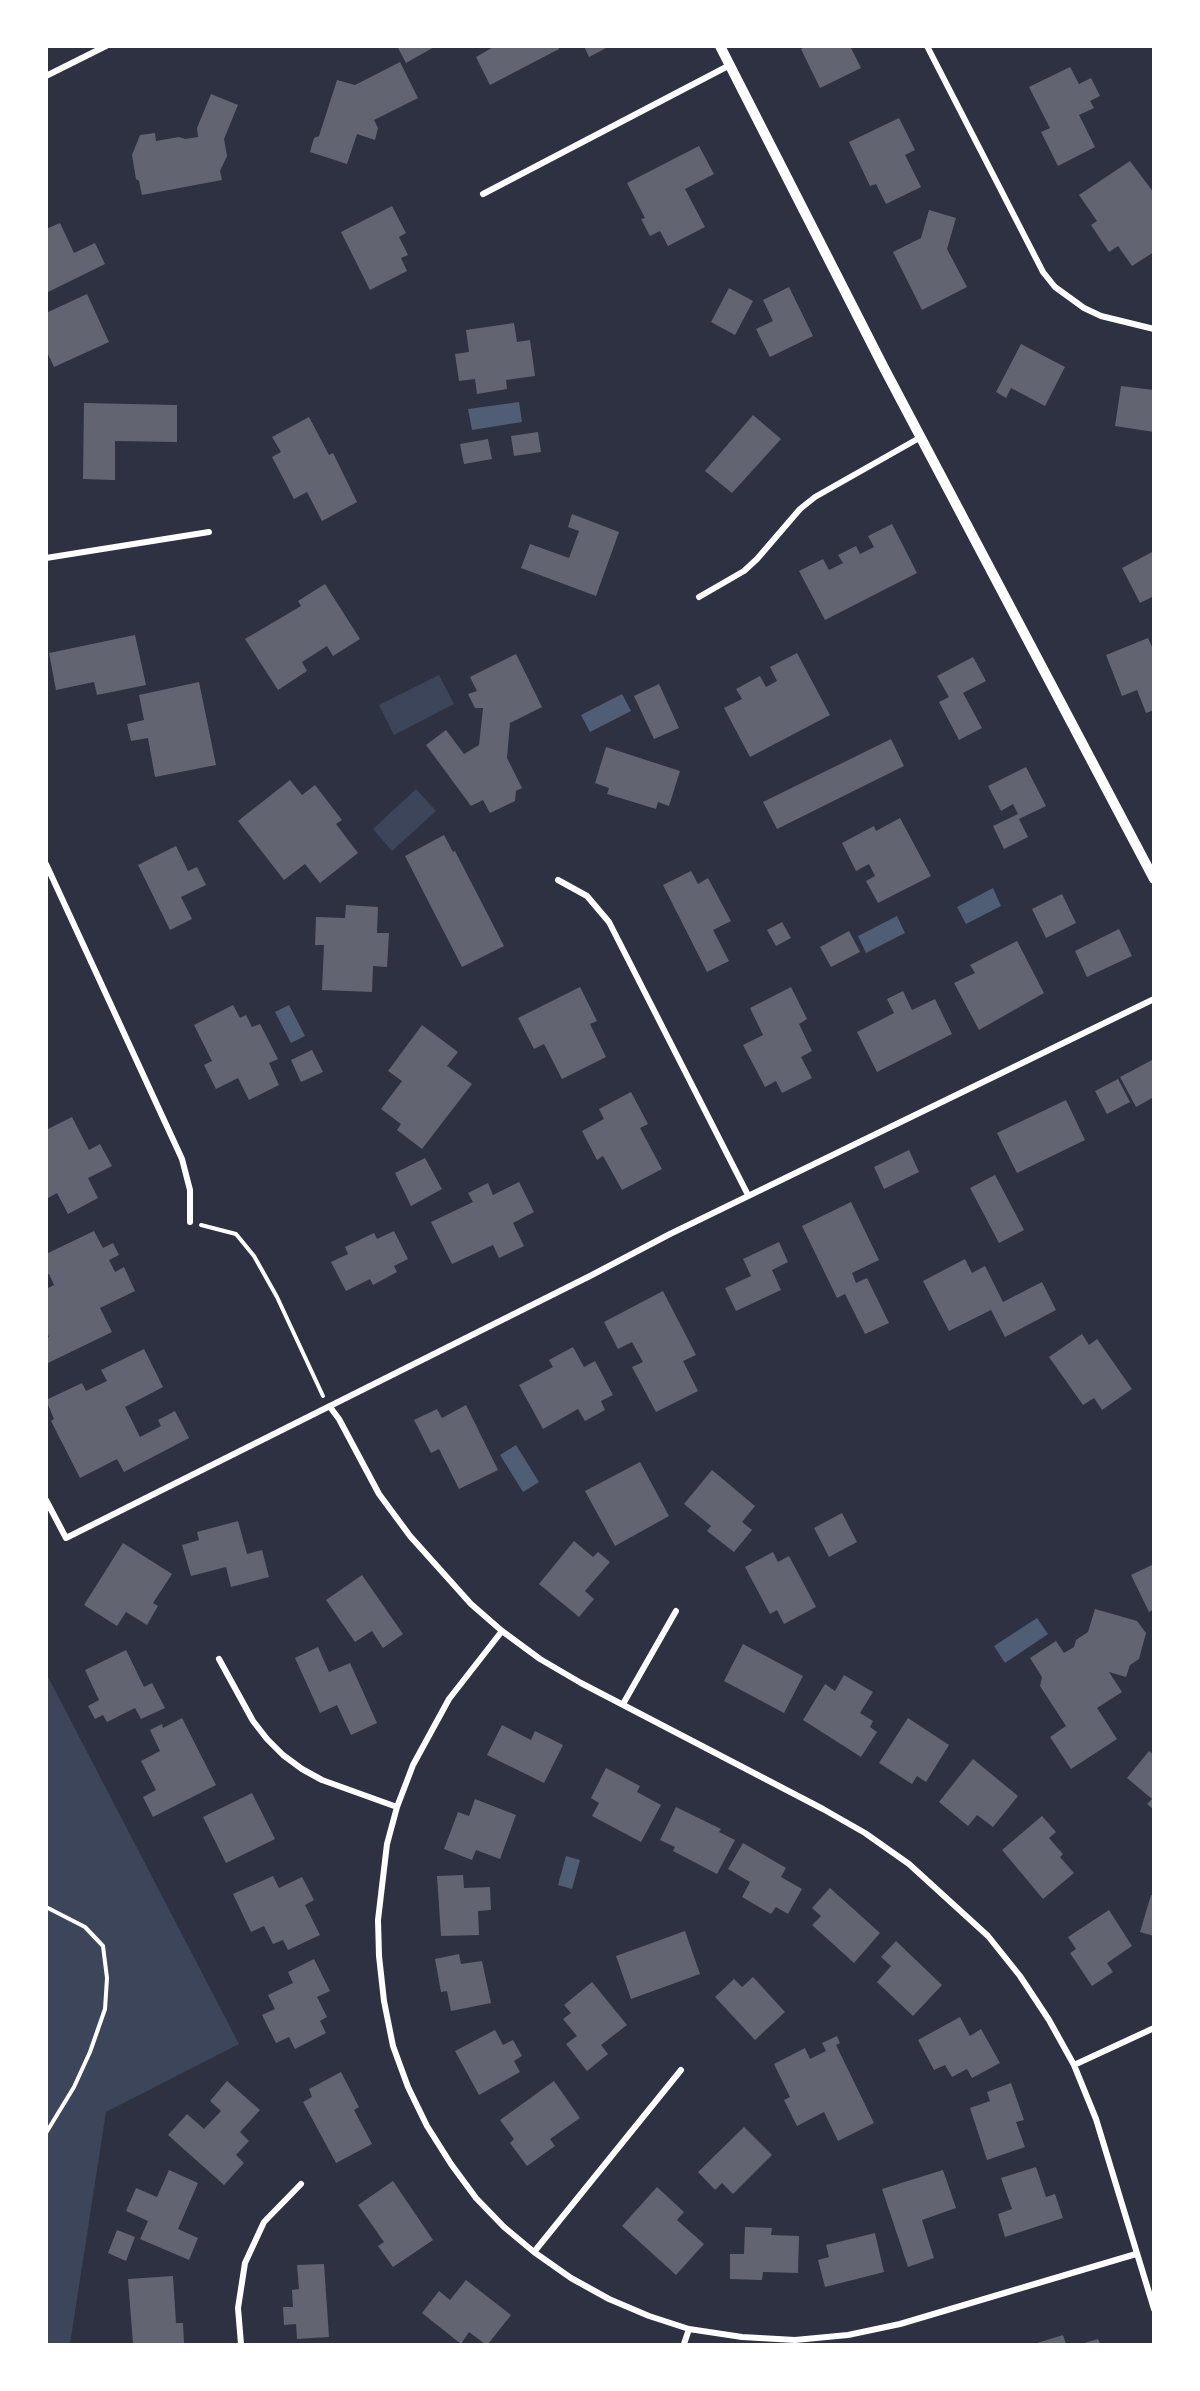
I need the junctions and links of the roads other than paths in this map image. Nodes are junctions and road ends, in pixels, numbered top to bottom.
1 (106, 46) edge
2 (720, 46) edge
3 (927, 46) edge
4 (730, 65) junction
5 (46, 76) edge
6 (483, 194) dead end
7 (1154, 329) edge
8 (921, 437) junction
9 (209, 532) dead end
10 (46, 558) edge
11 (699, 597) dead end
12 (46, 864) edge
13 (1154, 879) edge
14 (558, 880) dead end
15 (1154, 999) edge
16 (748, 1195) junction
17 (190, 1222) road end
18 (330, 1407) junction
19 (46, 1500) edge
20 (676, 1611) dead end
21 (502, 1631) junction
22 (219, 1659) dead end
23 (623, 1704) junction
24 (397, 1807) junction
25 (1154, 2028) edge
26 (1074, 2065) junction
27 (681, 2070) dead end
28 (301, 2184) dead end
29 (534, 2252) junction
30 (1136, 2254) junction
31 (1154, 2309) edge
32 (689, 2328) junction
33 (241, 2344) edge
34 (684, 2344) edge

1 - 5 street
2 - 4 street
3 - 7 street
4 - 6 street
4 - 8 street
8 - 11 street
8 - 13 street
9 - 10 street
12 - 17 street
14 - 16 street
15 - 16 street
16 - 18 street
18 - 19 street
18 - 21 street
20 - 23 street
21 - 23 street
21 - 24 street
22 - 24 street
23 - 26 street
24 - 29 street
25 - 26 street
26 - 30 street
27 - 29 street
28 - 33 street
29 - 32 street
30 - 31 street
30 - 32 street
32 - 34 street

